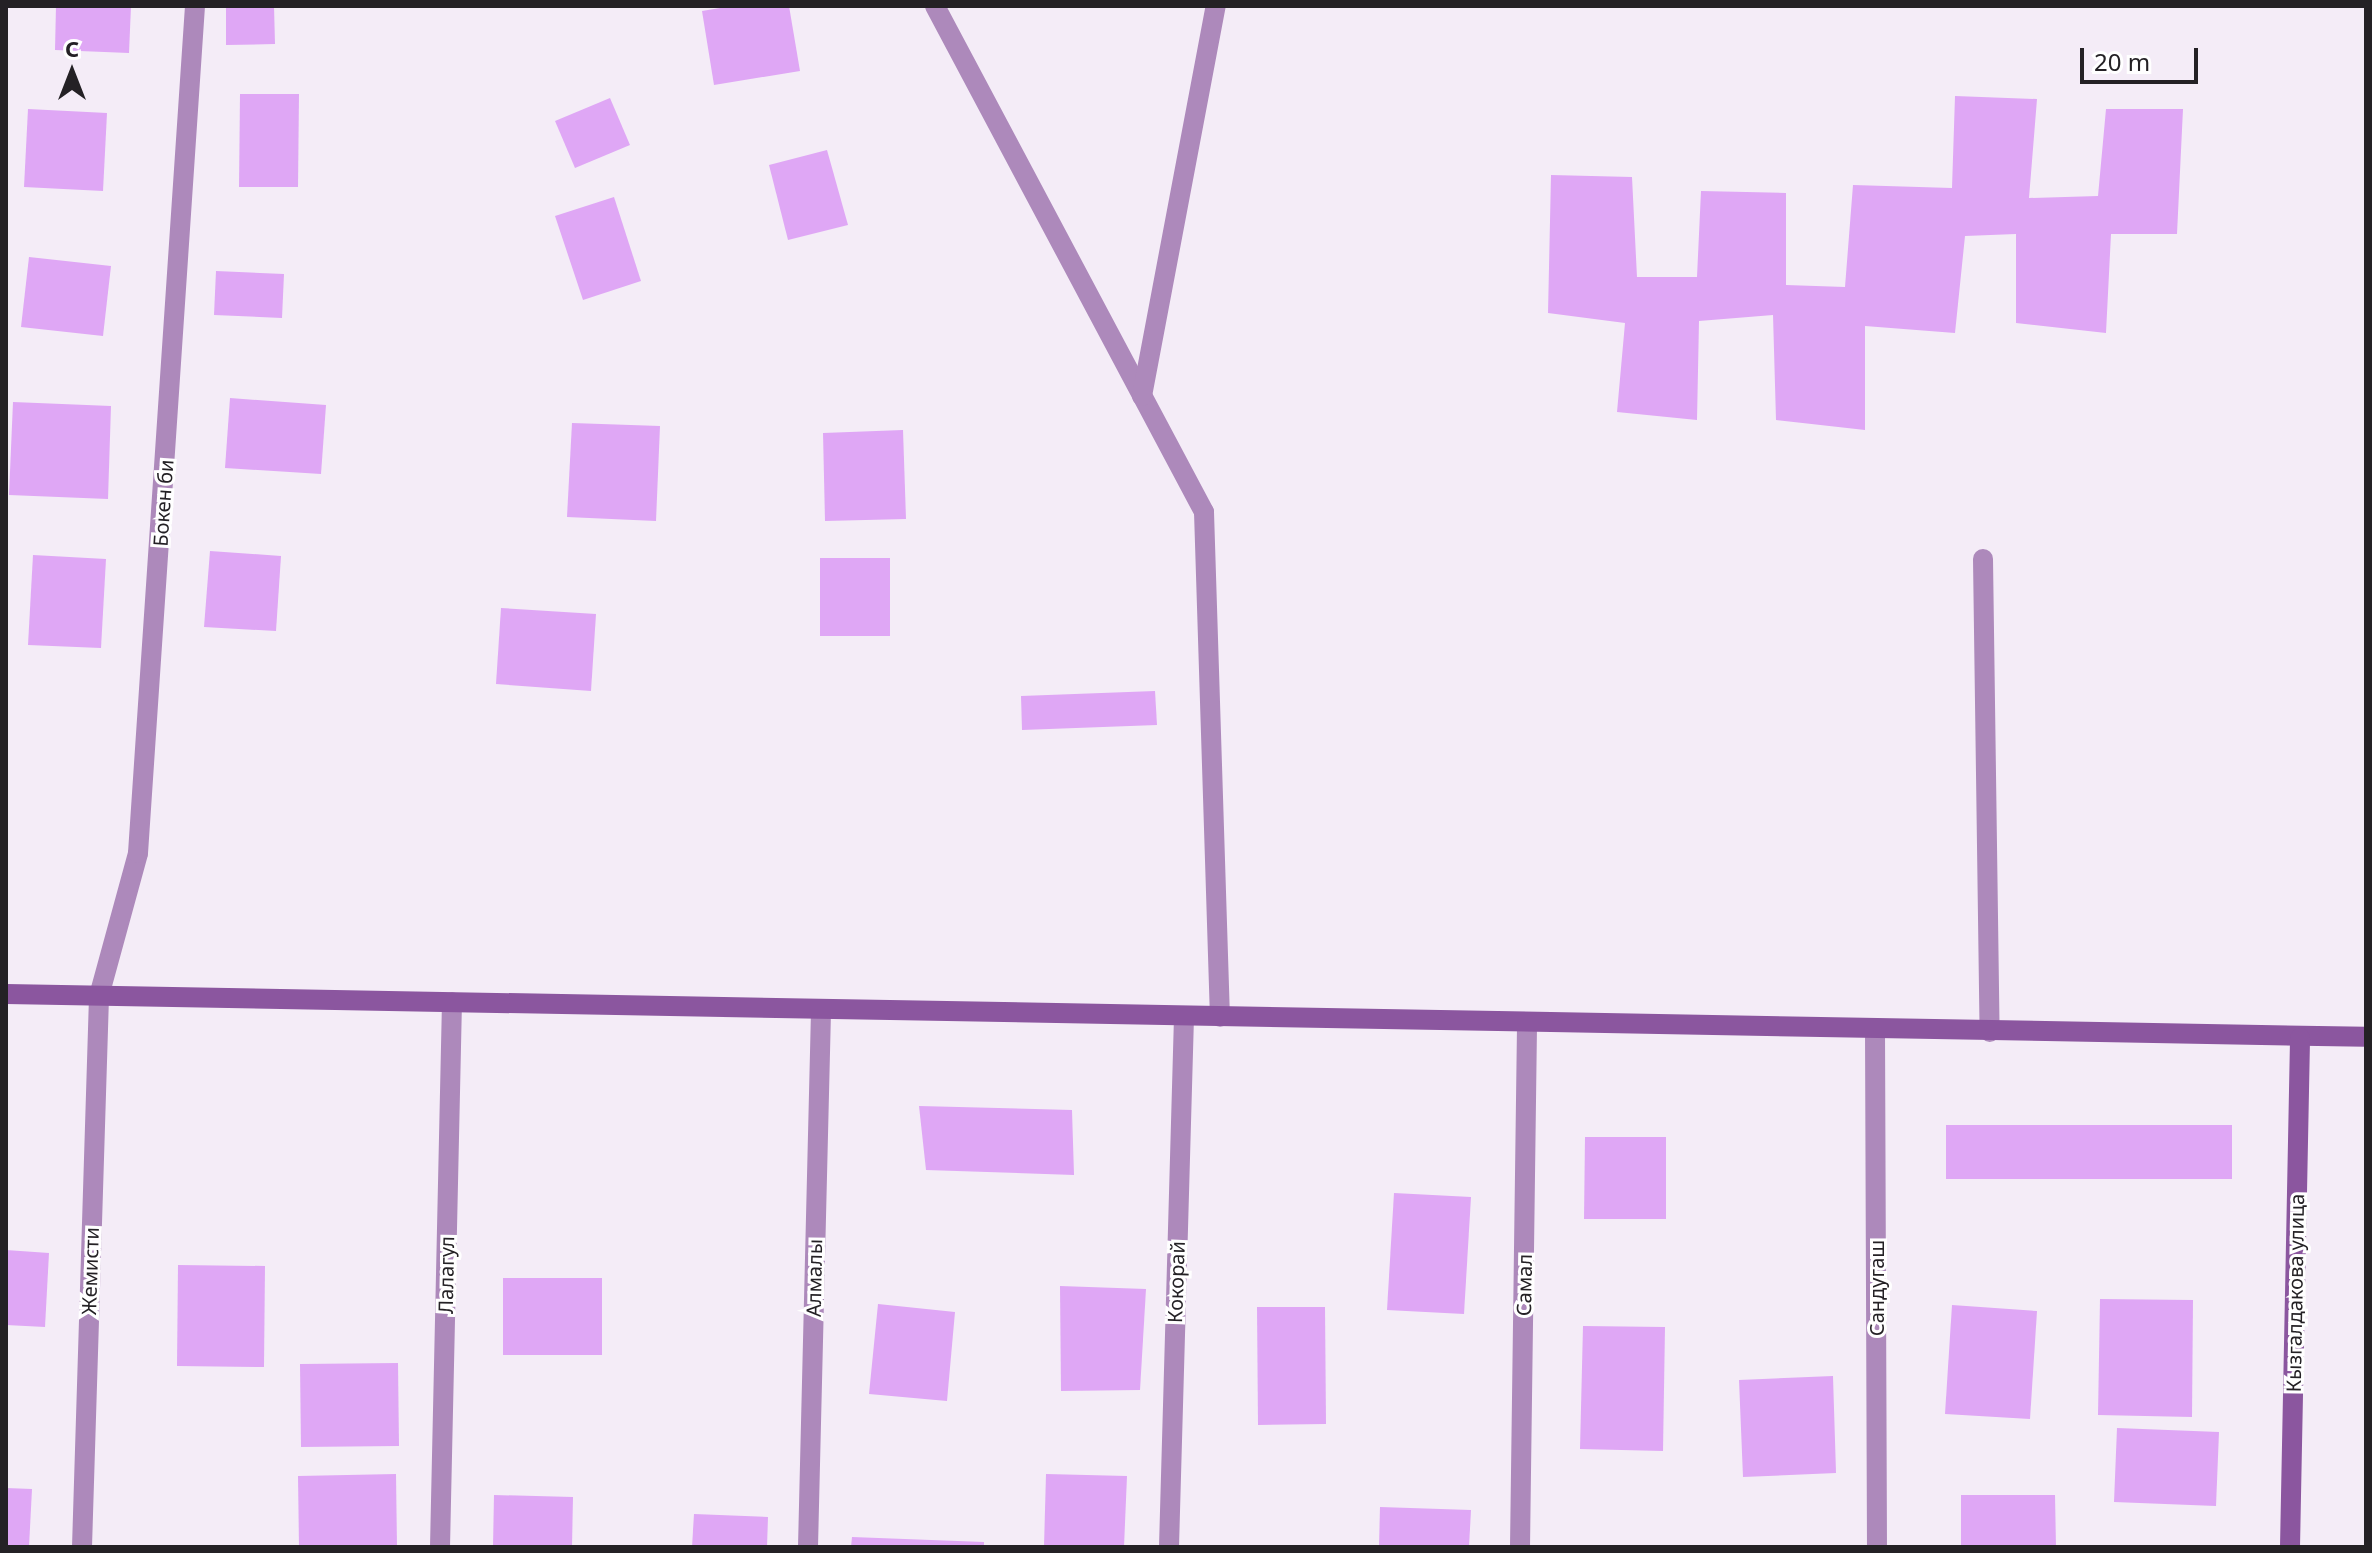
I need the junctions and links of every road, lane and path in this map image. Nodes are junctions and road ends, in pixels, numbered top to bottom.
1 (195, 6) edge
2 (935, 6) edge
3 (1216, 6) edge
4 (1142, 396) junction
5 (1983, 559) dead end
6 (6, 994) edge
7 (99, 996) junction
8 (452, 1002) junction
9 (821, 1010) junction
10 (1184, 1017) junction
11 (1220, 1017) junction
12 (1527, 1023) junction
13 (1875, 1030) junction
14 (1990, 1032) junction
15 (2366, 1037) edge
16 (2300, 1038) junction
17 (82, 1547) edge
18 (440, 1547) edge
19 (808, 1547) edge
20 (1169, 1547) edge
21 (1520, 1547) edge
22 (1877, 1547) edge
23 (2290, 1547) edge

1 - 7 street, Бокен би
2 - 4 street
3 - 4 street
4 - 11 street
5 - 14 street
6 - 7 main road
7 - 8 main road
7 - 17 street, Жемисти
8 - 9 main road
8 - 18 street, Лалагул
9 - 10 main road
9 - 19 street, Алмалы
10 - 11 main road
10 - 20 street, Кокорай
11 - 12 main road
12 - 13 main road
12 - 21 street, Самал
13 - 14 main road
13 - 22 street, Сандугаш
14 - 16 main road
15 - 16 main road
16 - 23 main road, Кызгалдакова улица

